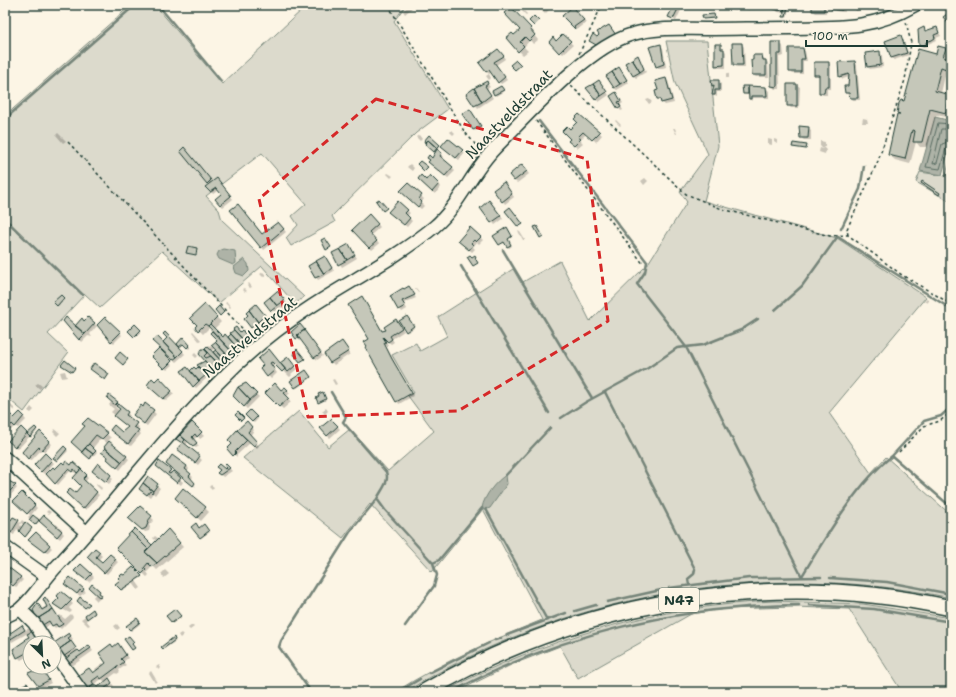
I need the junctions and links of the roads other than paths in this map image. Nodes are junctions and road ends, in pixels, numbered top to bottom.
1 (915, 5) edge
2 (5, 458) edge
3 (87, 534) junction
4 (5, 546) edge
5 (47, 577) junction
6 (951, 608) edge
7 (20, 610) junction
8 (5, 617) edge
9 (42, 635) edge
10 (62, 664) edge
11 (82, 692) edge
12 (424, 692) edge

1 - 3 street, Naastveldstraat
2 - 3 street
3 - 5 street, Naastveldstraat
4 - 5 street
5 - 7 street, Naastveldstraat
6 - 12 main road, N47
7 - 8 street, Naastveldstraat
7 - 9 street
10 - 11 street

